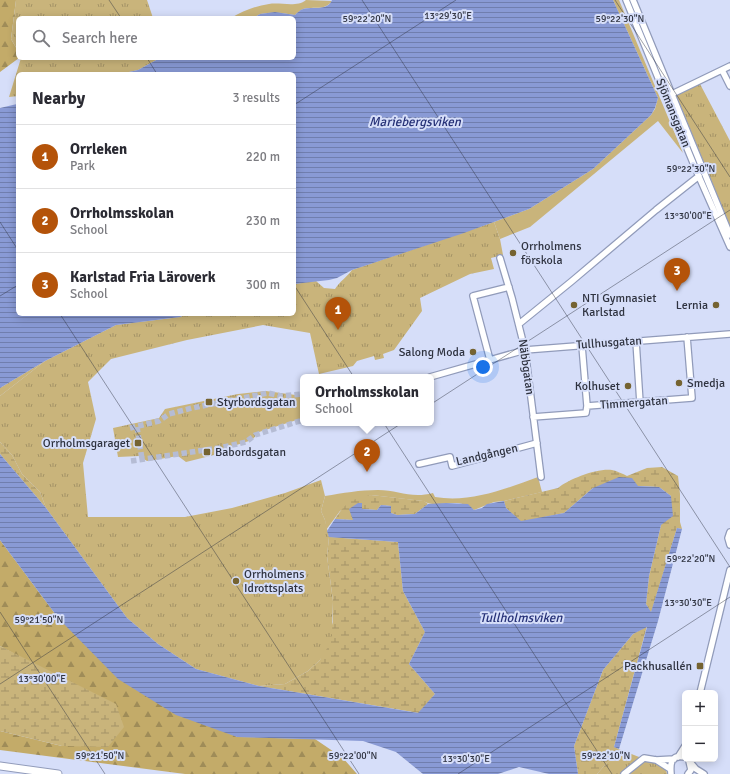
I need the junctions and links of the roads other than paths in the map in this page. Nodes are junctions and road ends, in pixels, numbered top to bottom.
1 (626, 0) edge
2 (633, 0) edge
3 (730, 66) edge
4 (722, 70) junction
5 (730, 86) edge
6 (672, 94) junction
7 (699, 176) junction
8 (730, 235) edge
9 (730, 247) edge
10 (500, 258) dead end
11 (509, 286) junction
12 (519, 324) junction
13 (730, 334) edge
14 (688, 337) junction
15 (636, 341) junction
16 (582, 346) junction
17 (525, 350) junction
18 (490, 360) junction
19 (434, 376) edge
20 (640, 403) junction
21 (587, 406) junction
22 (533, 417) junction
23 (537, 443) junction
24 (419, 464) dead end
25 (541, 477) dead end
26 (730, 532) edge
27 (730, 545) edge
28 (730, 570) edge
29 (701, 690) edge
30 (682, 750) edge
31 (676, 758) junction
32 (682, 759) edge
33 (656, 760) junction
34 (688, 762) edge
35 (690, 762) edge
36 (0, 766) edge
37 (671, 772) edge
38 (58, 774) edge
39 (624, 774) edge
40 (688, 774) edge
41 (704, 774) edge

1 - 7 street, Sjömansgatan
2 - 6 street, Sjömansgatan
3 - 4 street
4 - 5 street
4 - 6 street
6 - 8 street, Sjömansgatan
7 - 9 street, Sjömansgatan
7 - 12 street
10 - 11 street, Näbbgatan
11 - 12 street, Näbbgatan
11 - 18 street
12 - 17 street, Näbbgatan
13 - 14 street, Tullhusgatan
14 - 15 street, Tullhusgatan
14 - 20 street, Timmergatan
15 - 16 street, Tullhusgatan
15 - 20 street
16 - 17 street, Tullhusgatan
16 - 21 street
17 - 18 street, Tullhusgatan
17 - 22 street, Näbbgatan
18 - 19 street, Tullhusgatan
20 - 21 street, Timmergatan
21 - 22 street, Timmergatan
22 - 23 street, Näbbgatan
23 - 24 street, Landgången
23 - 25 street, Näbbgatan
26 - 27 street
28 - 29 street
30 - 31 street
31 - 32 street
31 - 33 street
31 - 37 street
33 - 37 street
33 - 39 street
34 - 40 street
35 - 41 street
36 - 38 main road

